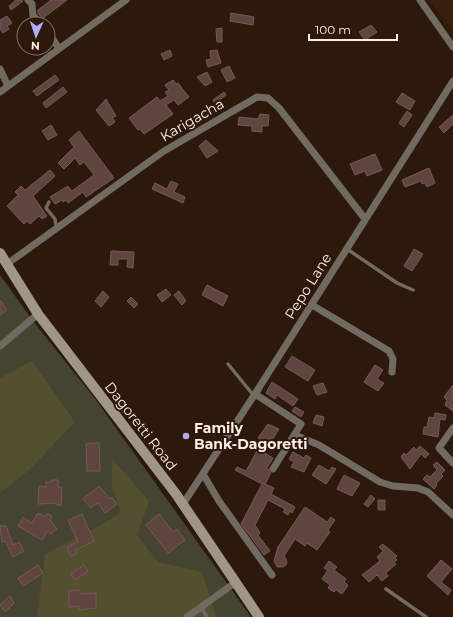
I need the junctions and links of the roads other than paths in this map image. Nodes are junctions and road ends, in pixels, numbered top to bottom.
1 (28, 0) edge
2 (420, 0) edge
3 (121, 1) edge
4 (33, 16) edge
5 (56, 44) edge
6 (453, 47) edge
7 (59, 49) junction
8 (0, 69) edge
9 (453, 81) edge
10 (8, 86) junction
11 (0, 92) edge
12 (49, 202) dead end
13 (365, 219) junction
14 (56, 228) junction
15 (347, 249) junction
16 (0, 253) edge
17 (7, 264) junction
18 (413, 290) dead end
19 (312, 305) junction
20 (38, 314) junction
21 (0, 346) edge
22 (228, 364) dead end
23 (392, 372) dead end
24 (255, 395) junction
25 (453, 428) edge
26 (295, 435) junction
27 (453, 463) edge
28 (273, 469) dead end
29 (203, 474) junction
30 (183, 504) junction
31 (453, 515) edge
32 (272, 574) dead end
33 (236, 582) junction
34 (386, 589) dead end
35 (201, 607) junction
36 (189, 616) edge
37 (207, 617) edge
38 (259, 617) edge
39 (426, 617) edge

1 - 4 street
2 - 6 street
3 - 7 street
5 - 7 street
7 - 10 street
8 - 10 street
9 - 13 street, Pepo Lane
10 - 11 street
12 - 14 lane
13 - 14 street, Karigacha
13 - 15 street, Pepo Lane
14 - 17 street, Karigacha
15 - 18 lane
15 - 19 street, Pepo Lane
16 - 17 main road, Dagoretti Road
17 - 20 main road, Dagoretti Road
19 - 23 street
19 - 24 street, Pepo Lane
20 - 21 street
20 - 30 main road, Dagoretti Road
22 - 24 lane
24 - 26 street
24 - 29 street, Pepo Lane
25 - 27 street
26 - 28 street
26 - 31 street
29 - 30 street, Pepo Lane
29 - 32 street
30 - 33 main road, Dagoretti Road
33 - 35 street
33 - 38 main road, Dagoretti Road
34 - 39 lane
35 - 36 street
35 - 37 lane

